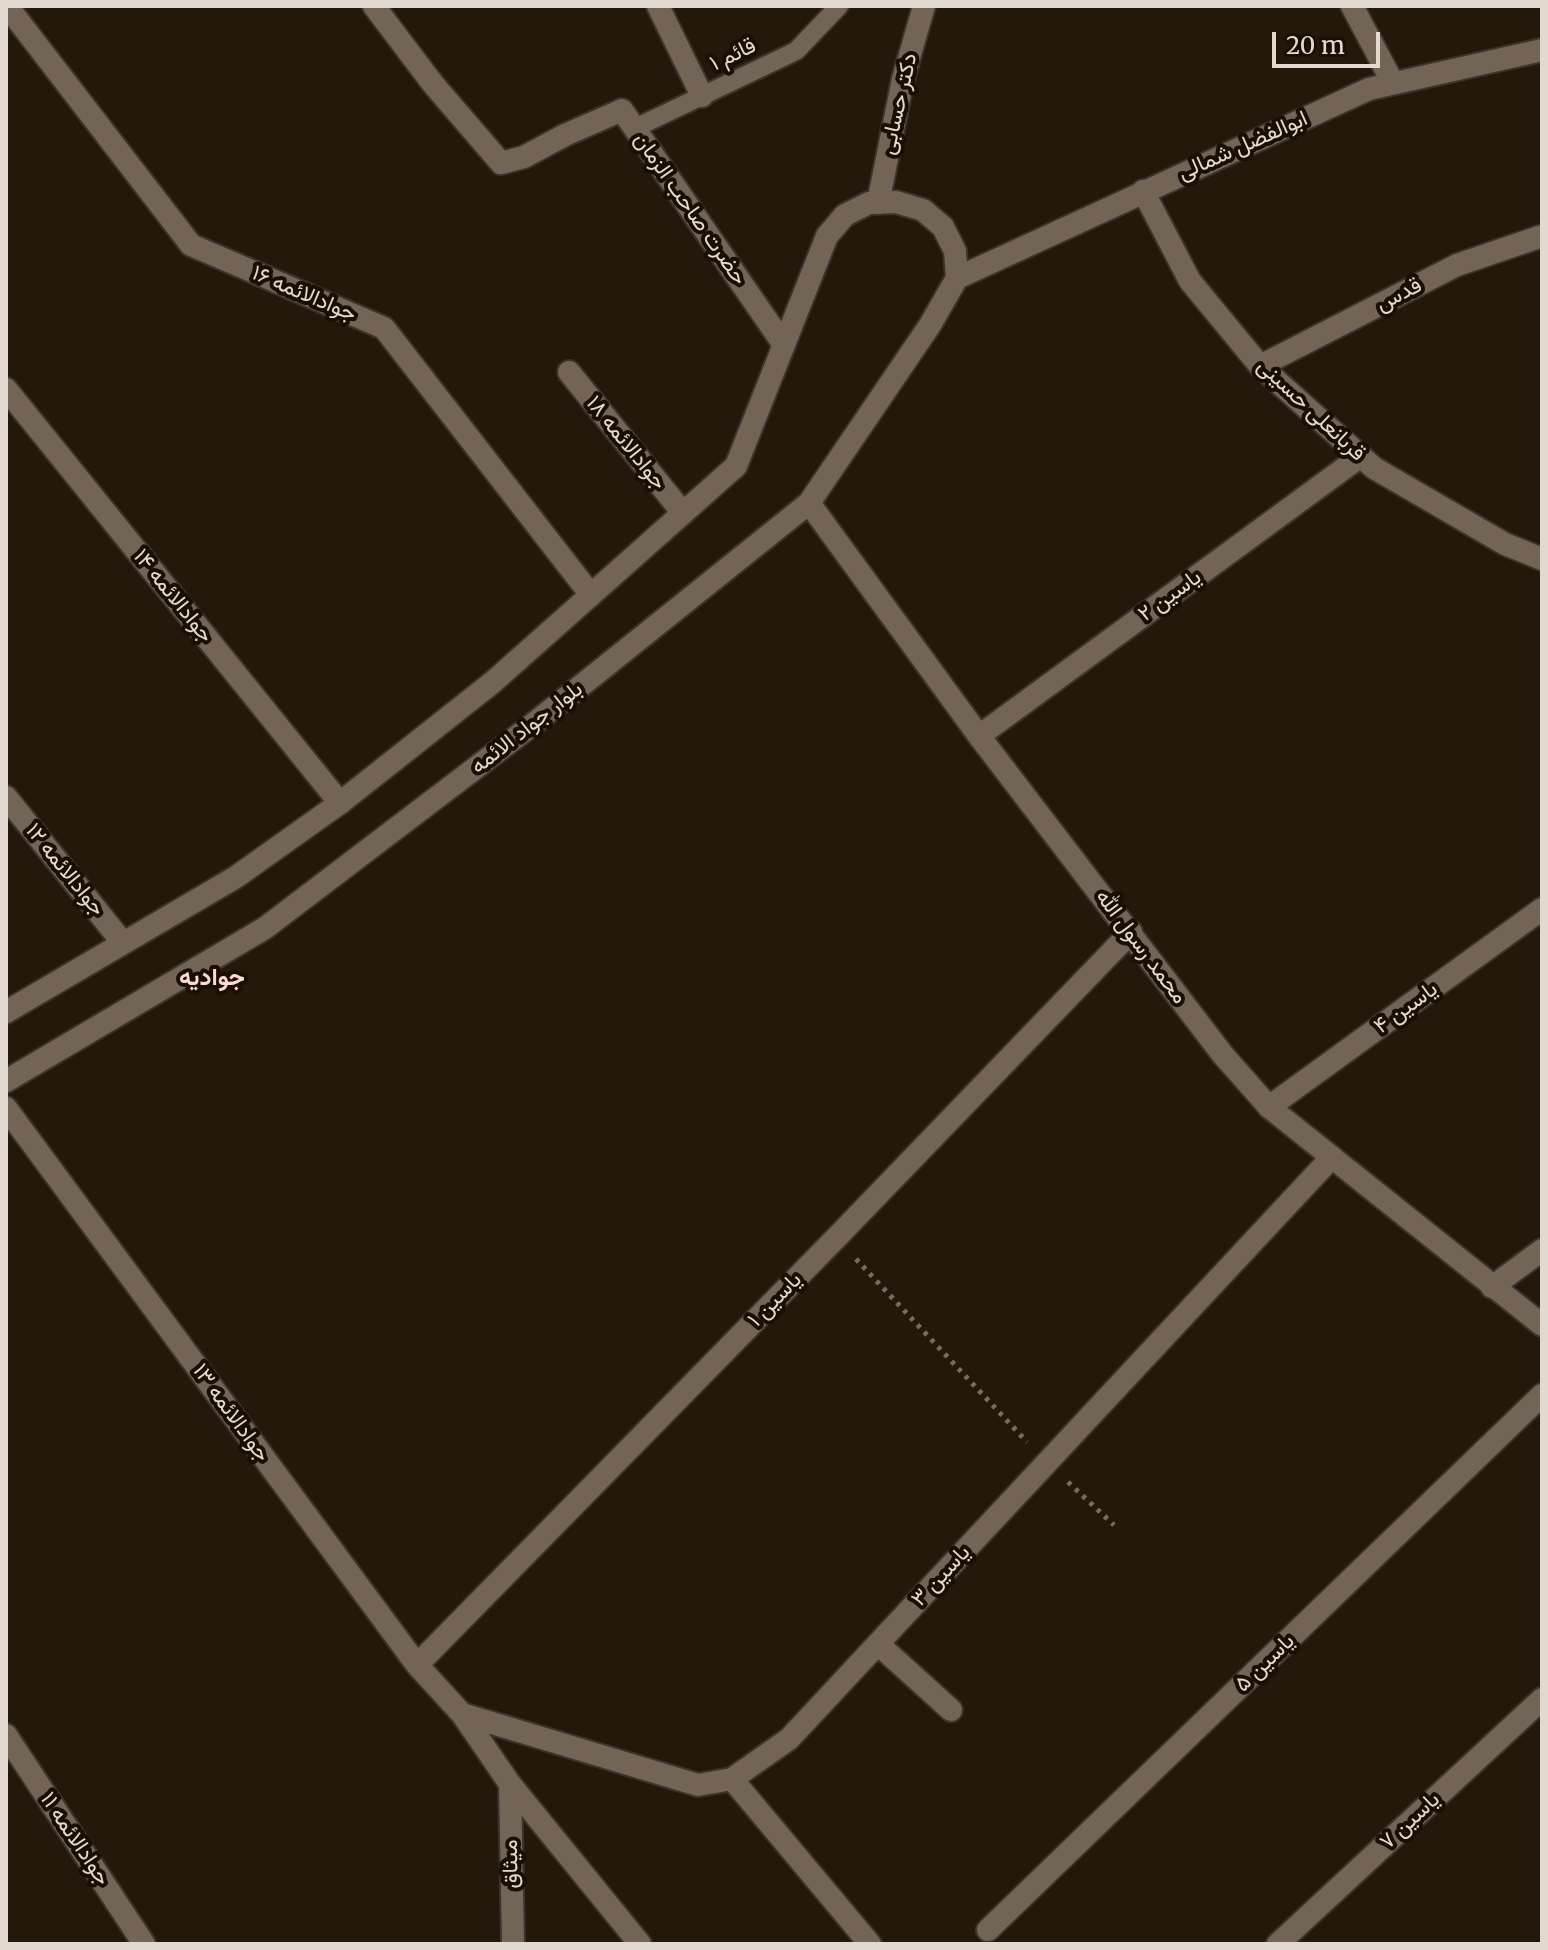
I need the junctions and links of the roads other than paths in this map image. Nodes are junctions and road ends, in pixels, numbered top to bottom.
1 (7, 6) edge
2 (374, 6) edge
3 (658, 6) edge
4 (924, 6) edge
5 (1352, 6) edge
6 (831, 9) edge
7 (1542, 50) edge
8 (1393, 83) junction
9 (702, 96) junction
10 (635, 128) junction
11 (1143, 191) junction
12 (878, 203) junction
13 (1542, 236) edge
14 (957, 278) junction
15 (784, 345) junction
16 (1260, 366) junction
17 (569, 372) dead end
18 (6, 389) edge
19 (1361, 456) junction
20 (809, 503) junction
21 (683, 513) junction
22 (1542, 559) edge
23 (591, 595) junction
24 (979, 736) junction
25 (6, 797) edge
26 (340, 803) junction
27 (1542, 909) edge
28 (1131, 932) junction
29 (123, 943) junction
30 (6, 1012) edge
31 (6, 1081) edge
32 (1269, 1107) junction
33 (6, 1108) edge
34 (1332, 1157) junction
35 (1542, 1250) edge
36 (1492, 1287) junction
37 (1542, 1325) edge
38 (1542, 1395) edge
39 (878, 1644) junction
40 (417, 1665) junction
41 (1542, 1699) edge
42 (951, 1710) dead end
43 (462, 1714) junction
44 (6, 1735) edge
45 (732, 1779) junction
46 (510, 1784) junction
47 (988, 1930) dead end
48 (144, 1944) edge
49 (513, 1944) edge
50 (640, 1944) edge
51 (870, 1944) edge
52 (1278, 1944) edge

1 - 23 street, جوادالائمه ۱۶
2 - 10 street, حضرت صاحب الزمان
3 - 9 street
4 - 12 street, دکتر حسابی
5 - 8 street
6 - 9 lane, قائم ۱
7 - 8 street, ابوالفضل شمالی
8 - 11 street, ابوالفضل شمالی
9 - 10 lane, قائم ۱
10 - 15 street, حضرت صاحب الزمان
11 - 14 street, ابوالفضل شمالی
11 - 16 street, قربانعلی حسینی
12 - 14 street
12 - 15 street
13 - 16 street, قدس
14 - 20 street, بلوار جواد الائمه
15 - 21 street
16 - 19 street, قربانعلی حسینی
17 - 21 street, جوادالائمه ۱۸
18 - 26 street, جوادالائمه ۱۴
19 - 22 street, قربانعلی حسینی
19 - 24 street, یاسین ۲
20 - 24 street, محمد رسول الله
20 - 31 street, بلوار جواد الائمه
21 - 23 street
23 - 26 street
24 - 28 street, محمد رسول الله
25 - 29 street, جوادالائمه ۱۲
26 - 29 street
27 - 32 street, یاسین ۴
28 - 32 street, محمد رسول الله
28 - 40 street, یاسین ۱
29 - 30 street
32 - 34 street, محمد رسول الله
33 - 40 street, جوادالائمه ۱۳
34 - 36 street, محمد رسول الله
34 - 39 street, یاسین ۳
35 - 36 street
36 - 37 street, محمد رسول الله
38 - 47 street, یاسین ۵
39 - 42 street
39 - 45 street, یاسین ۳
40 - 43 street, جوادالائمه ۱۳
41 - 52 street, یاسین ۷
43 - 45 street, یاسین ۳
43 - 46 street, جوادالائمه ۱۳
44 - 48 street, جوادالائمه ۱۱
45 - 51 street
46 - 49 street, میثاق
46 - 50 street, جوادالائمه ۱۳

